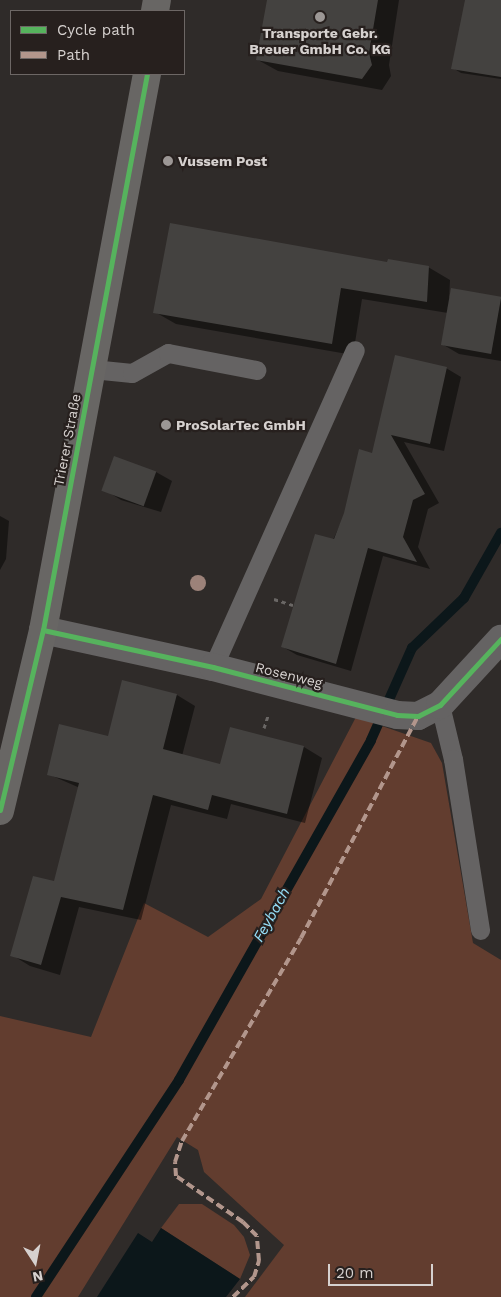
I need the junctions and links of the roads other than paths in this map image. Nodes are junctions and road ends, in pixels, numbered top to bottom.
1 (147, 75) edge
2 (355, 350) dead end
3 (92, 369) junction
4 (256, 370) dead end
5 (43, 630) junction
6 (501, 639) edge
7 (213, 667) junction
8 (440, 705) junction
9 (0, 810) edge
10 (480, 930) dead end

1 - 3 main road, Trierer Straße
2 - 7 lane
3 - 4 lane
3 - 5 main road, Trierer Straße
5 - 7 street, Rosenweg
5 - 9 main road, Trierer Straße
6 - 8 street, Rosenweg
7 - 8 street, Rosenweg
8 - 10 lane

